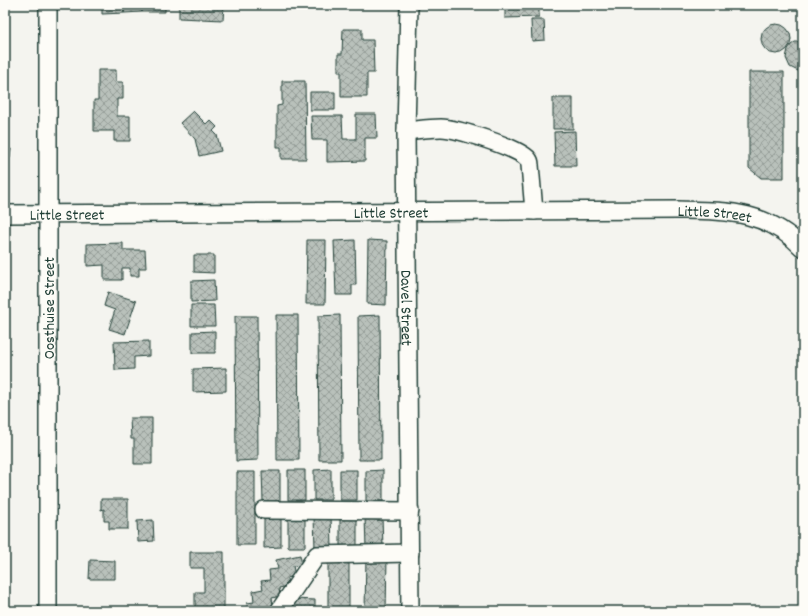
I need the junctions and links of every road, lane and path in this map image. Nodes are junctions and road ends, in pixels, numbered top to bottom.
1 (48, 5) edge
2 (409, 5) edge
3 (406, 131) junction
4 (534, 211) junction
5 (408, 212) junction
6 (5, 214) edge
7 (48, 214) junction
8 (803, 248) edge
9 (264, 510) dead end
10 (410, 511) junction
11 (410, 553) junction
12 (48, 611) edge
13 (279, 611) edge
14 (410, 611) edge

1 - 7 street, Oosthuise Street
2 - 3 street, Davel Street
3 - 4 street
3 - 5 street, Davel Street
4 - 5 street, Little Street
4 - 8 street, Little Street
5 - 7 street, Little Street
5 - 10 street, Davel Street
6 - 7 street, Little Street
7 - 12 street, Oosthuise Street
9 - 10 street
10 - 11 street, Davel Street
11 - 13 street
11 - 14 street, Davel Street

